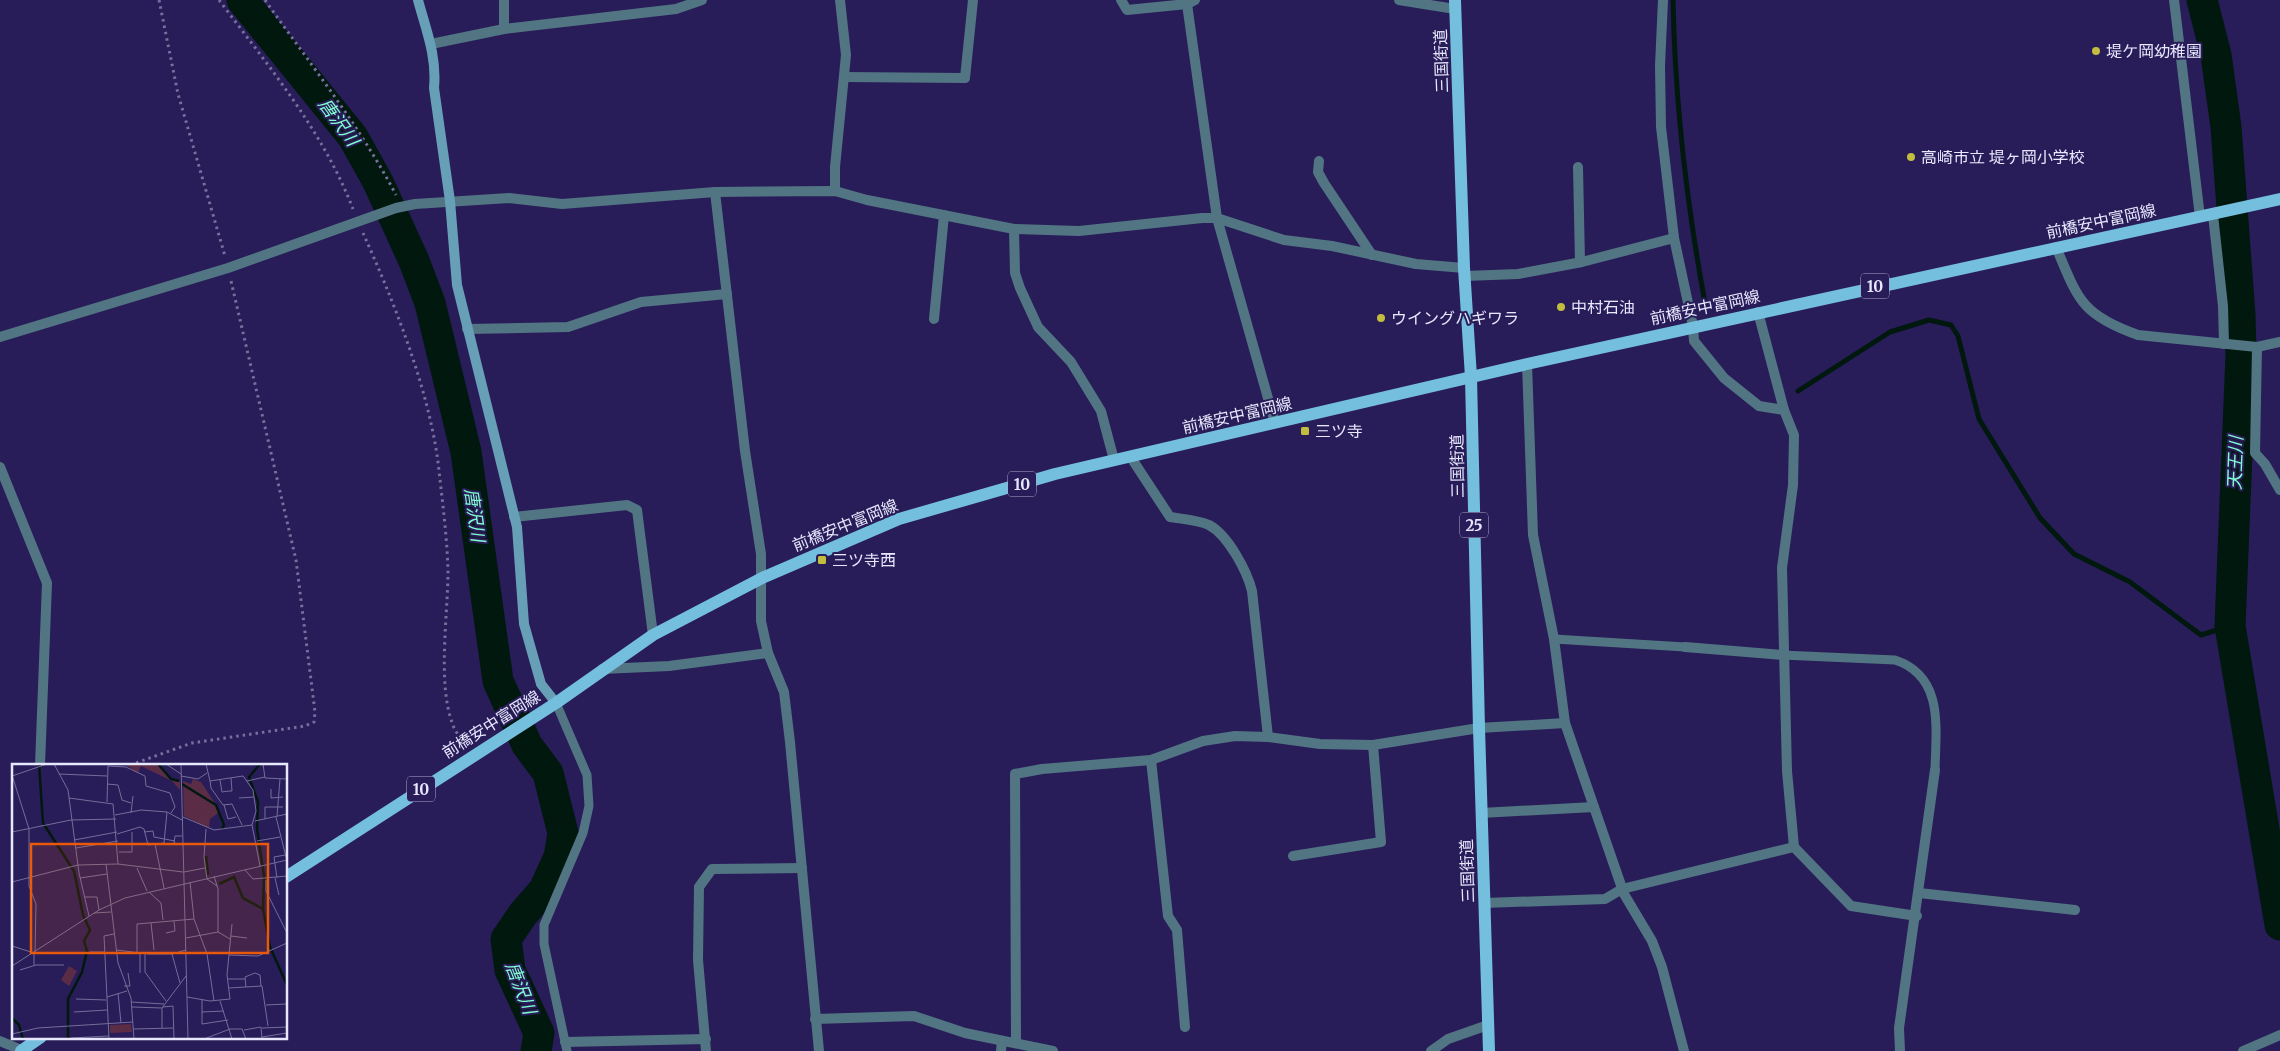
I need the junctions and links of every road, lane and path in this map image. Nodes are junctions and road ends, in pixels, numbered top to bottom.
1 (159, 0) edge
2 (219, 0) edge
3 (265, 0) edge
4 (418, 0) edge
5 (504, 0) edge
6 (662, 0) edge
7 (702, 0) edge
8 (840, 0) edge
9 (972, 0) edge
10 (1121, 0) edge
11 (1399, 0) edge
12 (1663, 0) edge
13 (2174, 0) edge
14 (1191, 2) edge
15 (1455, 5) edge
16 (658, 11) junction
17 (504, 29) junction
18 (431, 44) junction
19 (844, 77) junction
20 (1319, 161) dead end
21 (1578, 167) dead end
22 (834, 191) junction
23 (715, 192) junction
24 (2280, 199) edge
25 (450, 201) junction
26 (402, 206) junction
27 (944, 215) junction
28 (2207, 216) junction
29 (1217, 218) junction
30 (357, 221) junction
31 (1014, 229) junction
32 (1674, 238) junction
33 (2056, 247) junction
34 (1372, 255) junction
35 (1580, 262) junction
36 (228, 268) junction
37 (1465, 272) junction
38 (727, 294) junction
39 (1758, 312) junction
40 (934, 319) dead end
41 (1693, 326) junction
42 (467, 329) junction
43 (0, 337) edge
44 (2280, 342) edge
45 (2224, 344) junction
46 (2257, 347) junction
47 (1527, 364) junction
48 (1471, 377) junction
49 (1784, 410) junction
50 (1275, 423) junction
51 (1130, 456) junction
52 (1114, 460) junction
53 (0, 467) edge
54 (2280, 490) edge
55 (514, 517) junction
56 (762, 578) junction
57 (653, 635) junction
58 (1554, 639) junction
59 (1685, 647) joint
60 (768, 652) junction
61 (1782, 655) junction
62 (602, 669) junction
63 (556, 703) junction
64 (1565, 723) junction
65 (1478, 728) junction
66 (1268, 737) junction
67 (1373, 745) junction
68 (473, 755) junction
69 (1151, 760) junction
70 (40, 764) edge
71 (133, 764) edge
72 (1935, 770) joint
73 (1594, 807) junction
74 (1481, 813) junction
75 (1794, 847) junction
76 (1293, 856) dead end
77 (802, 868) junction
78 (288, 876) edge
79 (1622, 889) junction
80 (1920, 893) junction
81 (1484, 903) junction
82 (2075, 910) dead end
83 (1917, 916) junction
84 (815, 1019) junction
85 (1488, 1025) junction
86 (1186, 1027) dead end
87 (2280, 1035) edge
88 (38, 1038) edge
89 (706, 1039) junction
90 (0, 1040) edge
91 (1016, 1042) junction
92 (1002, 1046) edge
93 (566, 1047) edge
94 (23, 1050) edge
95 (1049, 1050) edge
96 (706, 1051) edge
97 (819, 1051) edge
98 (1431, 1051) edge
99 (1489, 1051) edge
100 (1684, 1051) edge
101 (1900, 1051) edge
102 (2243, 1051) edge

1 - 36 path
2 - 30 path
3 - 26 path
4 - 18 street
5 - 17 street
6 - 16 street
7 - 16 street
8 - 19 street
9 - 19 street
10 - 14 street
11 - 15 street
12 - 32 street
13 - 28 street
14 - 29 street
15 - 37 main road, 三国街道 / 25
16 - 17 street
17 - 18 street
18 - 25 street
19 - 22 street
20 - 34 street
21 - 35 street
22 - 23 street
22 - 27 street
23 - 25 street
23 - 38 street
24 - 28 main road, 前橋安中富岡線 / 10
25 - 26 street
25 - 42 street
26 - 30 street
27 - 31 street
27 - 40 street
28 - 33 main road, 前橋安中富岡線 / 10
28 - 45 street
29 - 31 street
29 - 34 street
29 - 50 street
30 - 36 street
30 - 68 path
31 - 52 street
32 - 35 street
32 - 41 street
33 - 39 main road, 前橋安中富岡線 / 10
33 - 45 street
34 - 37 street
35 - 37 street
36 - 43 street
36 - 71 path
37 - 48 main road, 三国街道 / 25
38 - 42 street
38 - 56 street
39 - 41 main road, 前橋安中富岡線 / 10
39 - 49 street
41 - 47 main road, 前橋安中富岡線 / 10
41 - 49 street
42 - 55 street
44 - 46 street
45 - 46 street
46 - 54 street
47 - 48 main road, 前橋安中富岡線 / 10
47 - 58 street
48 - 50 main road, 前橋安中富岡線 / 10
48 - 65 main road, 三国街道 / 25
49 - 61 street
50 - 51 main road, 前橋安中富岡線 / 10
51 - 52 main road, 前橋安中富岡線 / 10
51 - 66 street
52 - 56 main road, 前橋安中富岡線 / 10
53 - 70 street
55 - 57 street
55 - 63 street
56 - 57 main road, 前橋安中富岡線 / 10
56 - 60 street
57 - 62 main road, 前橋安中富岡線 / 10
58 - 59 lane
58 - 64 street
59 - 61 street
60 - 62 street
60 - 77 street
61 - 72 lane
61 - 75 street
62 - 63 main road, 前橋安中富岡線 / 10
63 - 68 main road, 前橋安中富岡線 / 10
63 - 93 lane
64 - 65 street
64 - 73 street
65 - 67 street
65 - 74 main road, 三国街道 / 25
66 - 67 street
66 - 69 street
67 - 76 street
68 - 78 main road, 前橋安中富岡線 / 10
69 - 86 street
69 - 91 street
72 - 80 street
73 - 74 street
73 - 79 street
74 - 81 main road, 三国街道 / 25
75 - 79 street
75 - 83 street
77 - 84 street
77 - 89 street
79 - 81 street
79 - 100 street
80 - 82 street
80 - 83 street
81 - 85 main road, 三国街道 / 25
83 - 101 street
84 - 92 street
84 - 97 street
85 - 98 street
85 - 99 main road, 三国街道 / 25
87 - 102 street
88 - 94 main road
89 - 93 street
89 - 96 street
90 - 94 street
91 - 92 street
91 - 95 street

